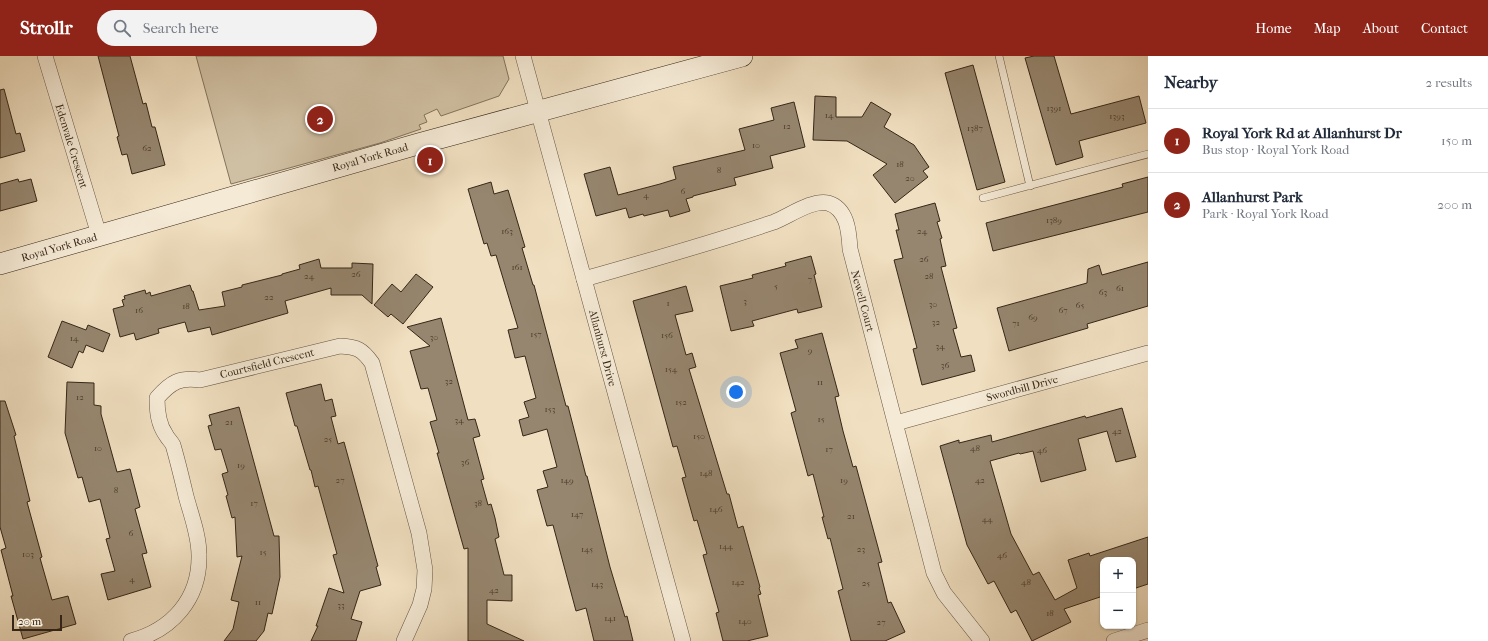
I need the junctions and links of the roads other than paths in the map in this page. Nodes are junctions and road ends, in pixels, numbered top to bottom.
1 (45, 56) edge
2 (523, 56) edge
3 (742, 56) edge
4 (999, 56) edge
5 (538, 111) junction
6 (1148, 154) edge
7 (1030, 186) junction
8 (983, 198) dead end
9 (99, 235) junction
10 (0, 264) edge
11 (584, 279) junction
12 (1148, 353) edge
13 (896, 423) junction
14 (1148, 630) edge
15 (131, 641) edge
16 (404, 641) edge
17 (683, 641) edge
18 (982, 641) edge
19 (1114, 641) edge

1 - 9 street, Edenvale Crescent
2 - 5 street, Allanhurst Drive
3 - 5 main road, Royal York Road
4 - 7 lane
5 - 9 main road, Royal York Road
5 - 11 street, Allanhurst Drive
6 - 7 lane
7 - 8 lane
9 - 10 main road, Royal York Road
11 - 13 street, Newell Court
11 - 17 street, Allanhurst Drive
12 - 13 street, Swordbill Drive
13 - 18 street, Newell Court
14 - 19 street
15 - 16 street, Courtsfield Crescent

